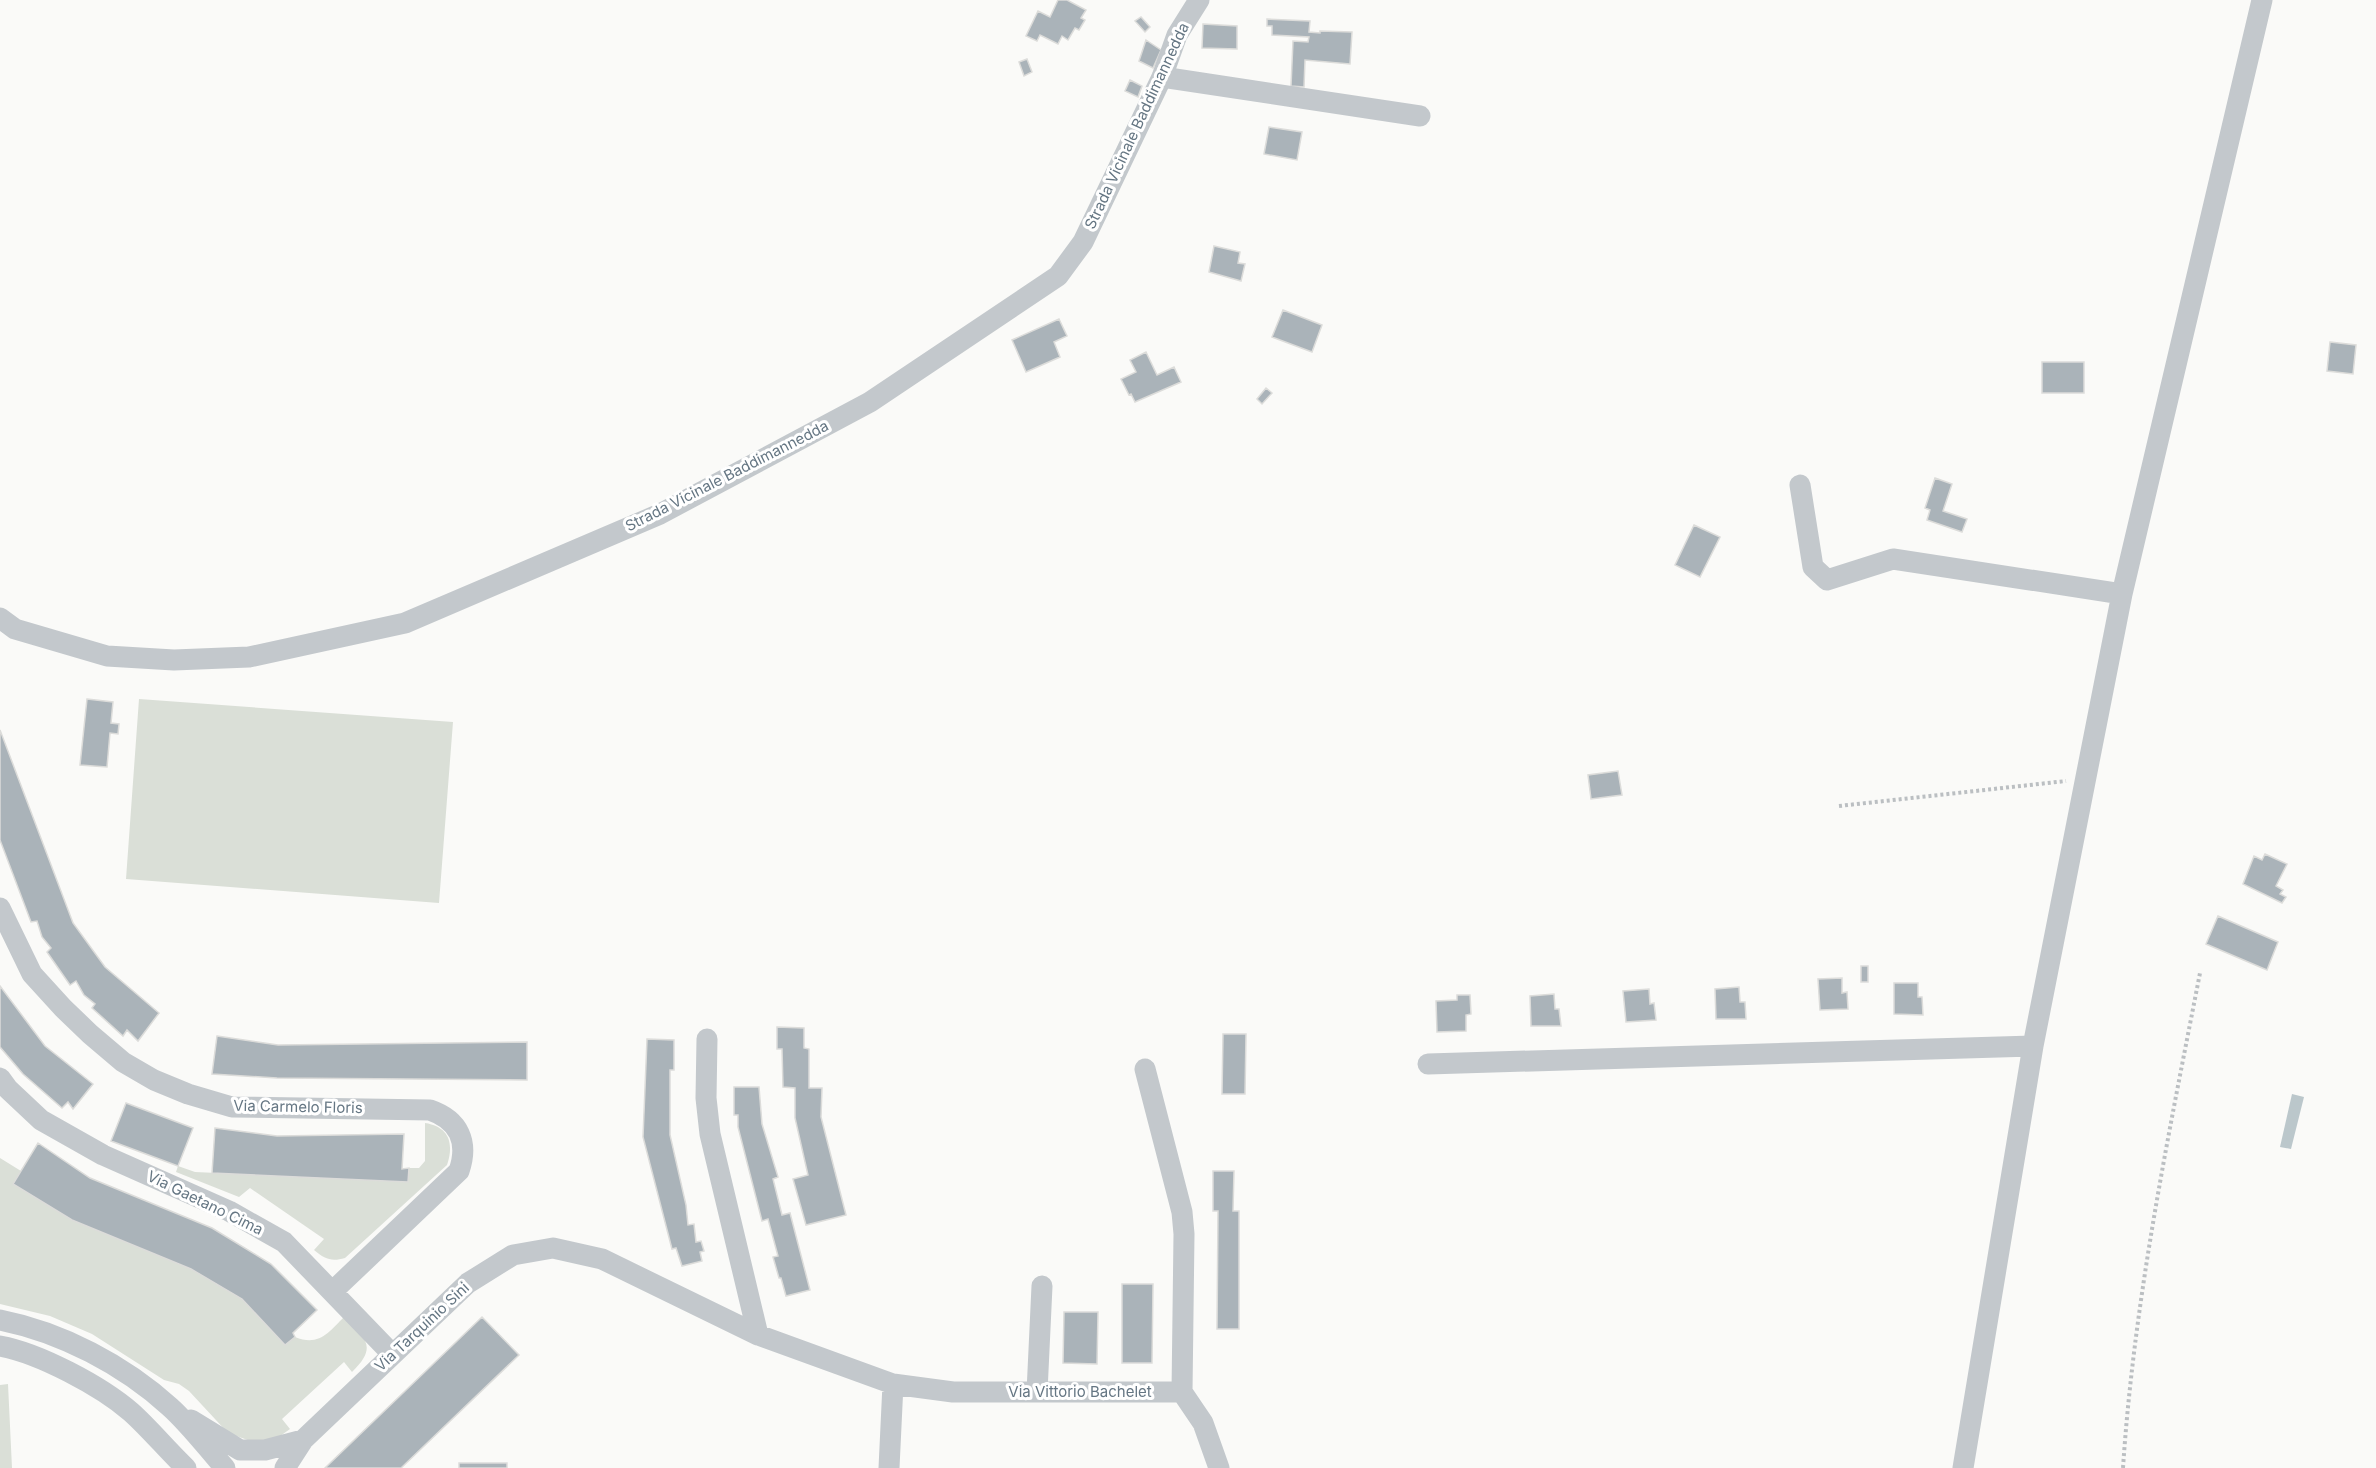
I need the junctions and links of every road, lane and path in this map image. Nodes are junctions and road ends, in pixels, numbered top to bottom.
1 (1199, 0) edge
2 (2262, 0) edge
3 (1162, 77) junction
4 (1420, 116) dead end
5 (1800, 485) dead end
6 (2122, 594) junction
7 (2, 622) edge
8 (2084, 779) junction
9 (1839, 806) dead end
10 (0, 908) edge
11 (2200, 973) dead end
12 (707, 1039) dead end
13 (2033, 1046) junction
14 (1428, 1064) dead end
15 (1145, 1069) dead end
16 (0, 1078) edge
17 (1042, 1286) dead end
18 (333, 1291) junction
19 (0, 1320) edge
20 (758, 1335) junction
21 (0, 1346) edge
22 (392, 1354) junction
23 (893, 1384) junction
24 (1037, 1392) junction
25 (1182, 1392) junction
26 (170, 1407) junction
27 (303, 1440) junction
28 (186, 1468) edge
29 (225, 1468) edge
30 (285, 1468) edge
31 (889, 1468) edge
32 (1219, 1468) edge
33 (1963, 1468) edge
34 (2123, 1468) edge

1 - 3 street, Strada Vicinale Baddimannedda
2 - 6 street
3 - 4 street
3 - 7 street, Strada Vicinale Baddimannedda
5 - 6 street
6 - 8 street
8 - 9 path
8 - 13 street
10 - 18 street, Via Carmelo Floris
11 - 34 path
12 - 20 street
13 - 14 street
13 - 33 street
15 - 25 street
16 - 18 street, Via Gaetano Cima
17 - 24 street
18 - 22 street, Via Gaetano Cima
19 - 26 street
20 - 22 street, Via Tarquinio Sini
20 - 23 street, Via Vittorio Bachelet
21 - 28 street
22 - 27 street, Via Tarquinio Sini
23 - 24 street, Via Vittorio Bachelet
23 - 31 street
24 - 25 street, Via Vittorio Bachelet
25 - 32 street
26 - 27 street, Via Tarquinio Sini
26 - 29 street
27 - 30 street, Via Tarquinio Sini

